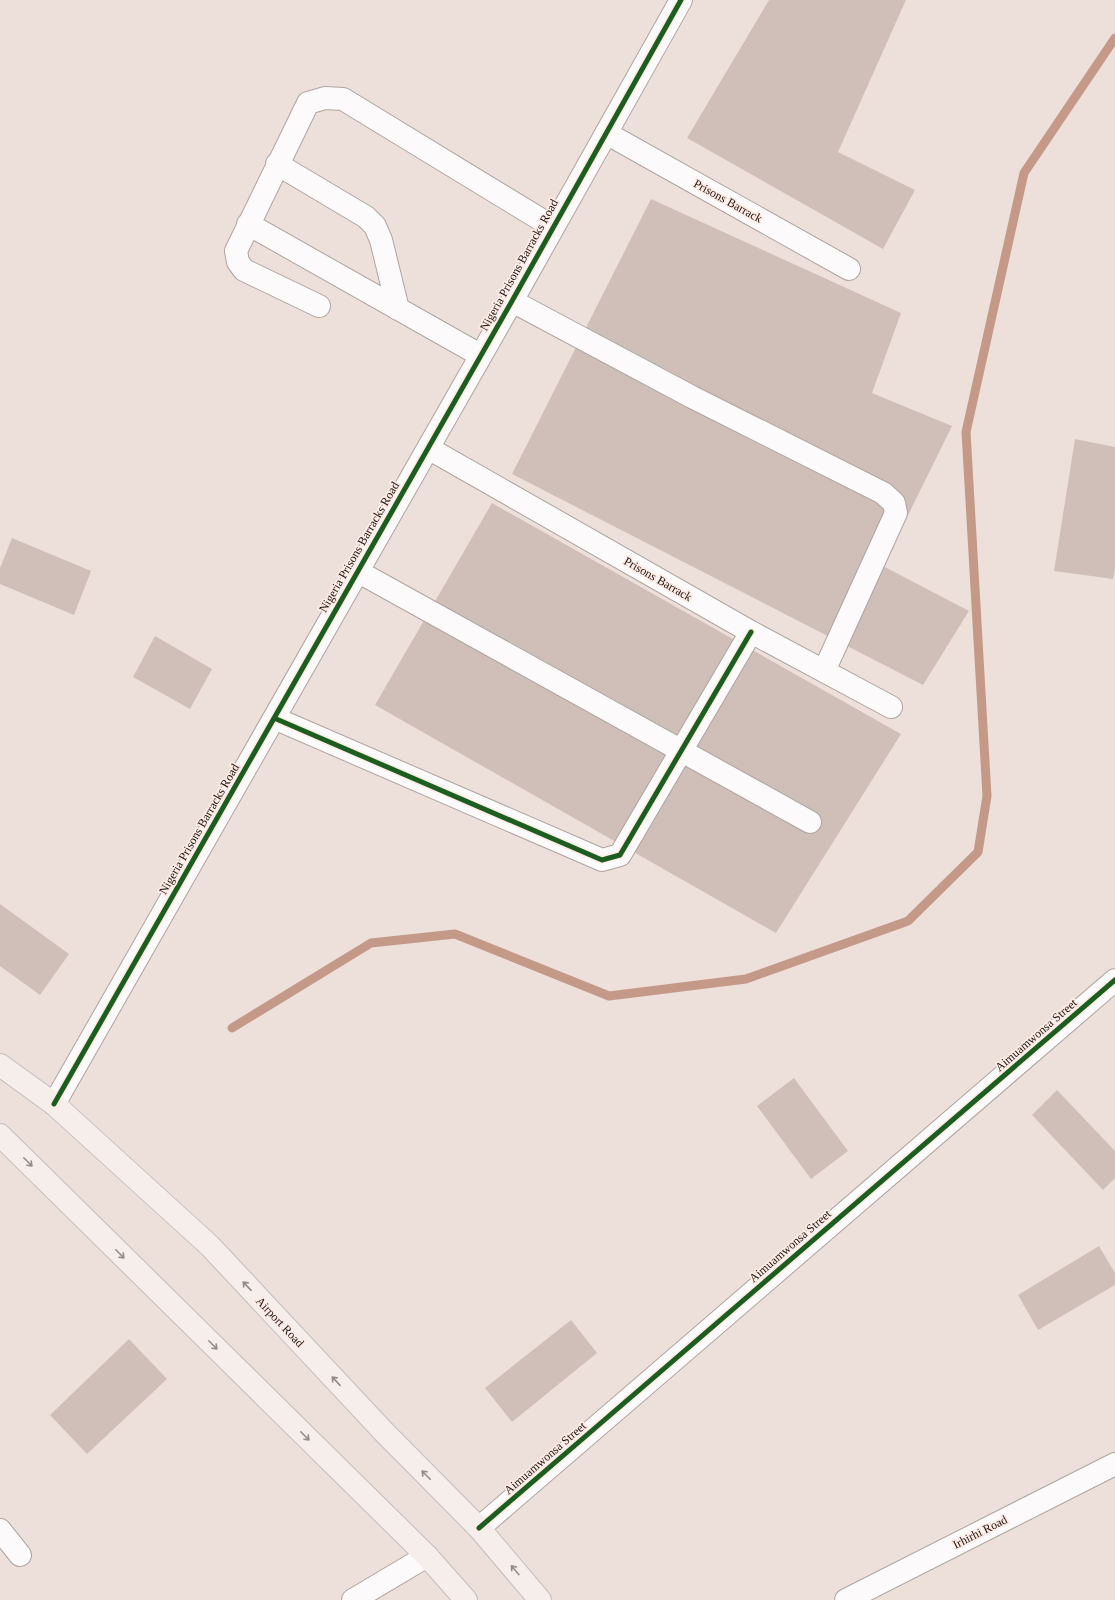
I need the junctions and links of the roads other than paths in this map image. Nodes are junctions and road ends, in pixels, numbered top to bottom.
1 (681, 0) edge
2 (606, 133) junction
3 (278, 164) junction
4 (248, 224) junction
5 (553, 227) junction
6 (850, 269) dead end
7 (512, 301) junction
8 (319, 306) dead end
9 (398, 308) junction
10 (480, 355) junction
11 (428, 448) junction
12 (357, 571) junction
13 (751, 632) junction
14 (824, 671) junction
15 (891, 707) dead end
16 (274, 718) junction
17 (682, 751) junction
18 (810, 822) dead end
19 (1115, 980) edge
20 (0, 1065) edge
21 (54, 1104) junction
22 (0, 1135) edge
23 (1115, 1464) edge
24 (479, 1528) junction
25 (0, 1530) edge
26 (20, 1555) dead end
27 (427, 1556) junction
28 (353, 1600) edge
29 (466, 1600) edge
30 (540, 1600) edge
31 (846, 1600) edge

1 - 2 street, Nigeria Prisons Barracks Road
2 - 5 street, Nigeria Prisons Barracks Road
2 - 6 street, Prisons Barrack
3 - 4 street
3 - 5 street
3 - 9 street
4 - 8 street
4 - 9 street
5 - 7 street, Nigeria Prisons Barracks Road
7 - 10 street, Nigeria Prisons Barracks Road
7 - 14 street
9 - 10 street
10 - 11 street, Nigeria Prisons Barracks Road
11 - 12 street, Nigeria Prisons Barracks Road
11 - 13 street, Prisons Barrack
12 - 16 street, Nigeria Prisons Barracks Road
12 - 17 street
13 - 14 street, Prisons Barrack
13 - 17 street
14 - 15 street, Prisons Barrack
16 - 17 street
16 - 21 street, Nigeria Prisons Barracks Road
17 - 18 street
19 - 24 street, Aimuamwonsa Street
20 - 21 main road, Airport Road
24 -> 21 main road, Airport Road
22 -> 27 main road
23 - 31 street, Irhirhi Road
30 -> 24 main road, Airport Road
25 - 26 street
27 - 28 street
27 - 29 main road

